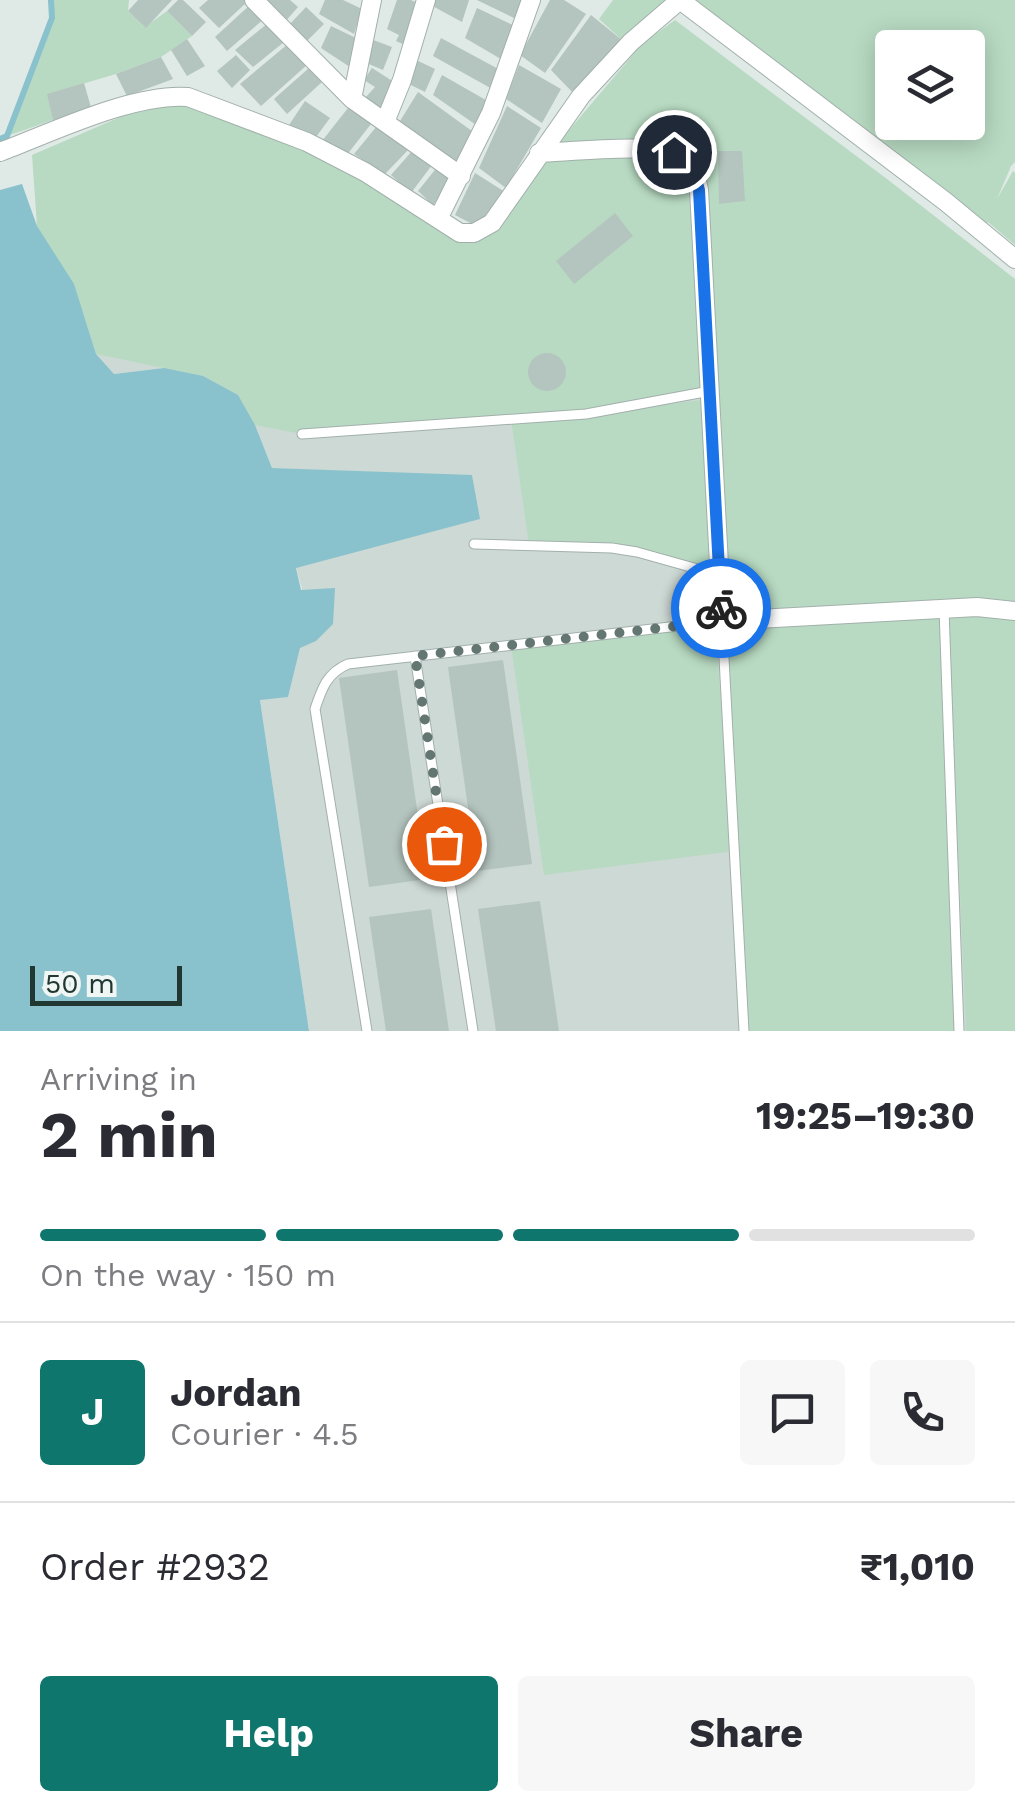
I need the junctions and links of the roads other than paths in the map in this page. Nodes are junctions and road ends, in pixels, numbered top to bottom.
1 (254, 0) edge
2 (372, 0) edge
3 (426, 0) edge
4 (531, 0) edge
5 (680, 0) edge
6 (352, 99) junction
7 (384, 122) junction
8 (0, 152) edge
9 (539, 153) junction
10 (461, 176) junction
11 (438, 219) junction
12 (1015, 259) edge
13 (710, 392) junction
14 (302, 434) dead end
15 (474, 544) dead end
16 (720, 575) junction
17 (944, 608) junction
18 (1015, 611) edge
19 (722, 621) junction
20 (415, 656) junction
21 (367, 1031) edge
22 (473, 1031) edge
23 (744, 1031) edge
24 (959, 1031) edge

1 - 6 street
2 - 6 street
3 - 7 street
4 - 10 street
5 - 9 street
5 - 12 street
6 - 7 street
7 - 10 street
8 - 11 street
9 - 11 street
9 - 13 street
10 - 11 street
13 - 14 lane
13 - 16 street
15 - 16 lane
16 - 19 street
17 - 18 street
17 - 19 street
17 - 24 lane
19 - 20 lane
19 - 23 lane
20 - 21 lane
20 - 22 lane

